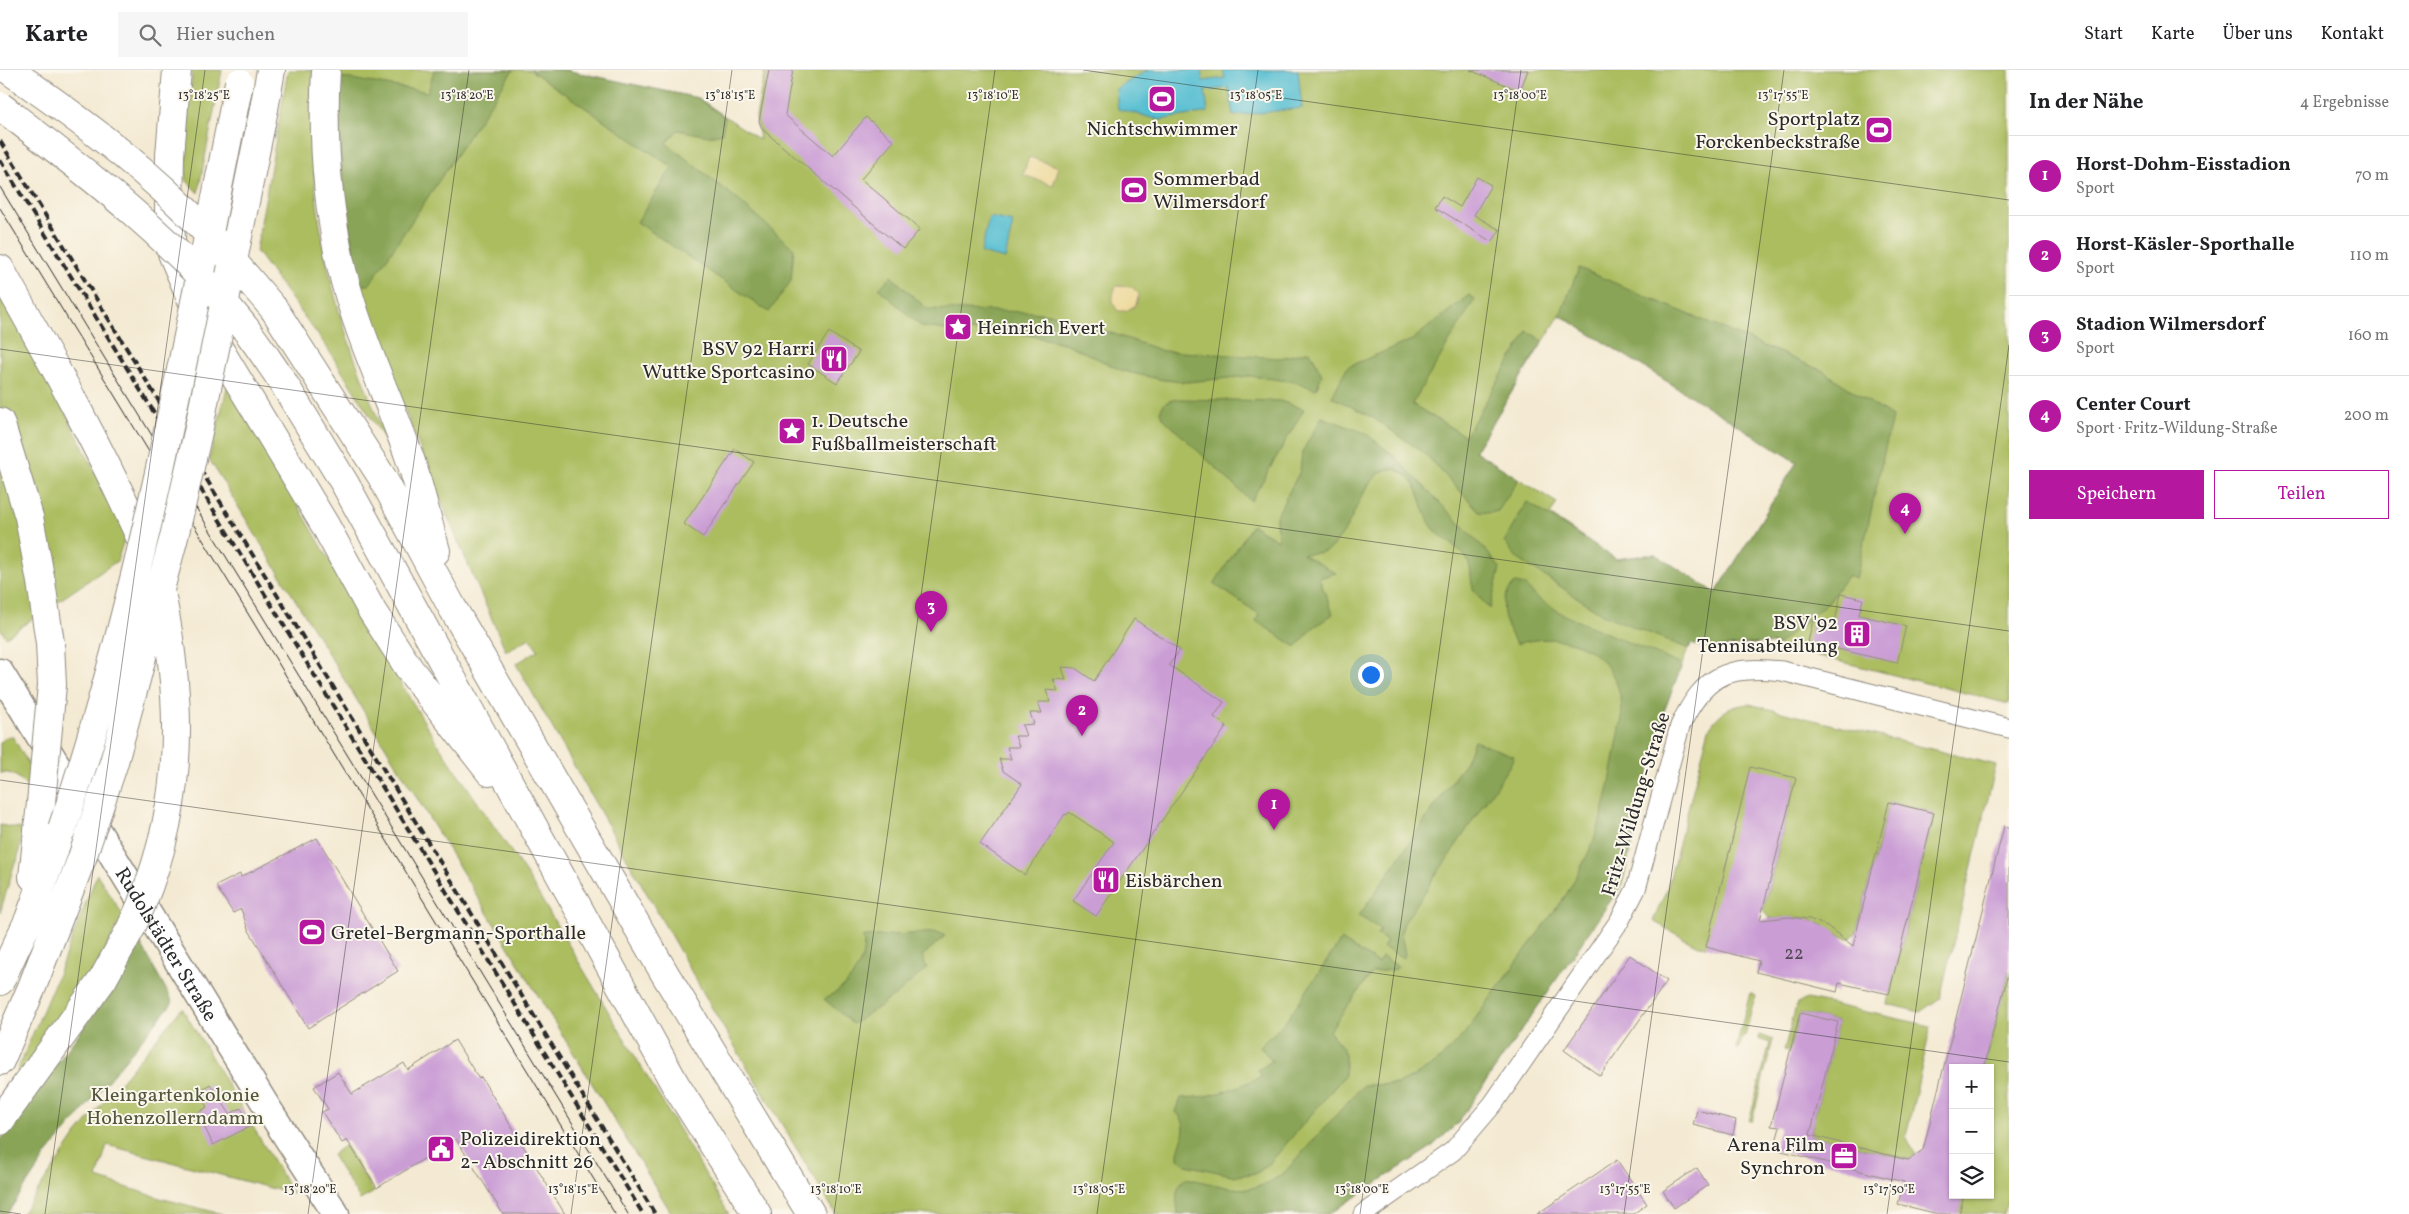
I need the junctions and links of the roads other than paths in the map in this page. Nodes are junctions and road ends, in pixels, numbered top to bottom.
1 (9, 70) edge
2 (176, 70) edge
3 (271, 70) edge
4 (326, 70) edge
5 (240, 77) edge
6 (0, 106) edge
7 (0, 269) edge
8 (0, 422) edge
9 (452, 607) junction
10 (0, 672) edge
11 (2009, 728) edge
12 (539, 834) junction
13 (29, 919) junction
14 (0, 982) edge
15 (0, 1061) edge
16 (0, 1120) edge
17 (336, 1214) edge
18 (757, 1214) edge
19 (811, 1214) edge
20 (1363, 1214) edge

1 - 9 highway, bridge
2 - 12 highway
3 - 15 highway, bridge
4 - 9 highway
5 - 13 highway, bridge
6 - 12 highway, bridge
7 - 16 highway, bridge
8 - 13 highway, bridge
9 - 19 highway
10 - 17 street, Rudolstädter Straße
11 - 20 street, Fritz-Wildung-Straße
12 - 18 highway
13 - 14 highway

